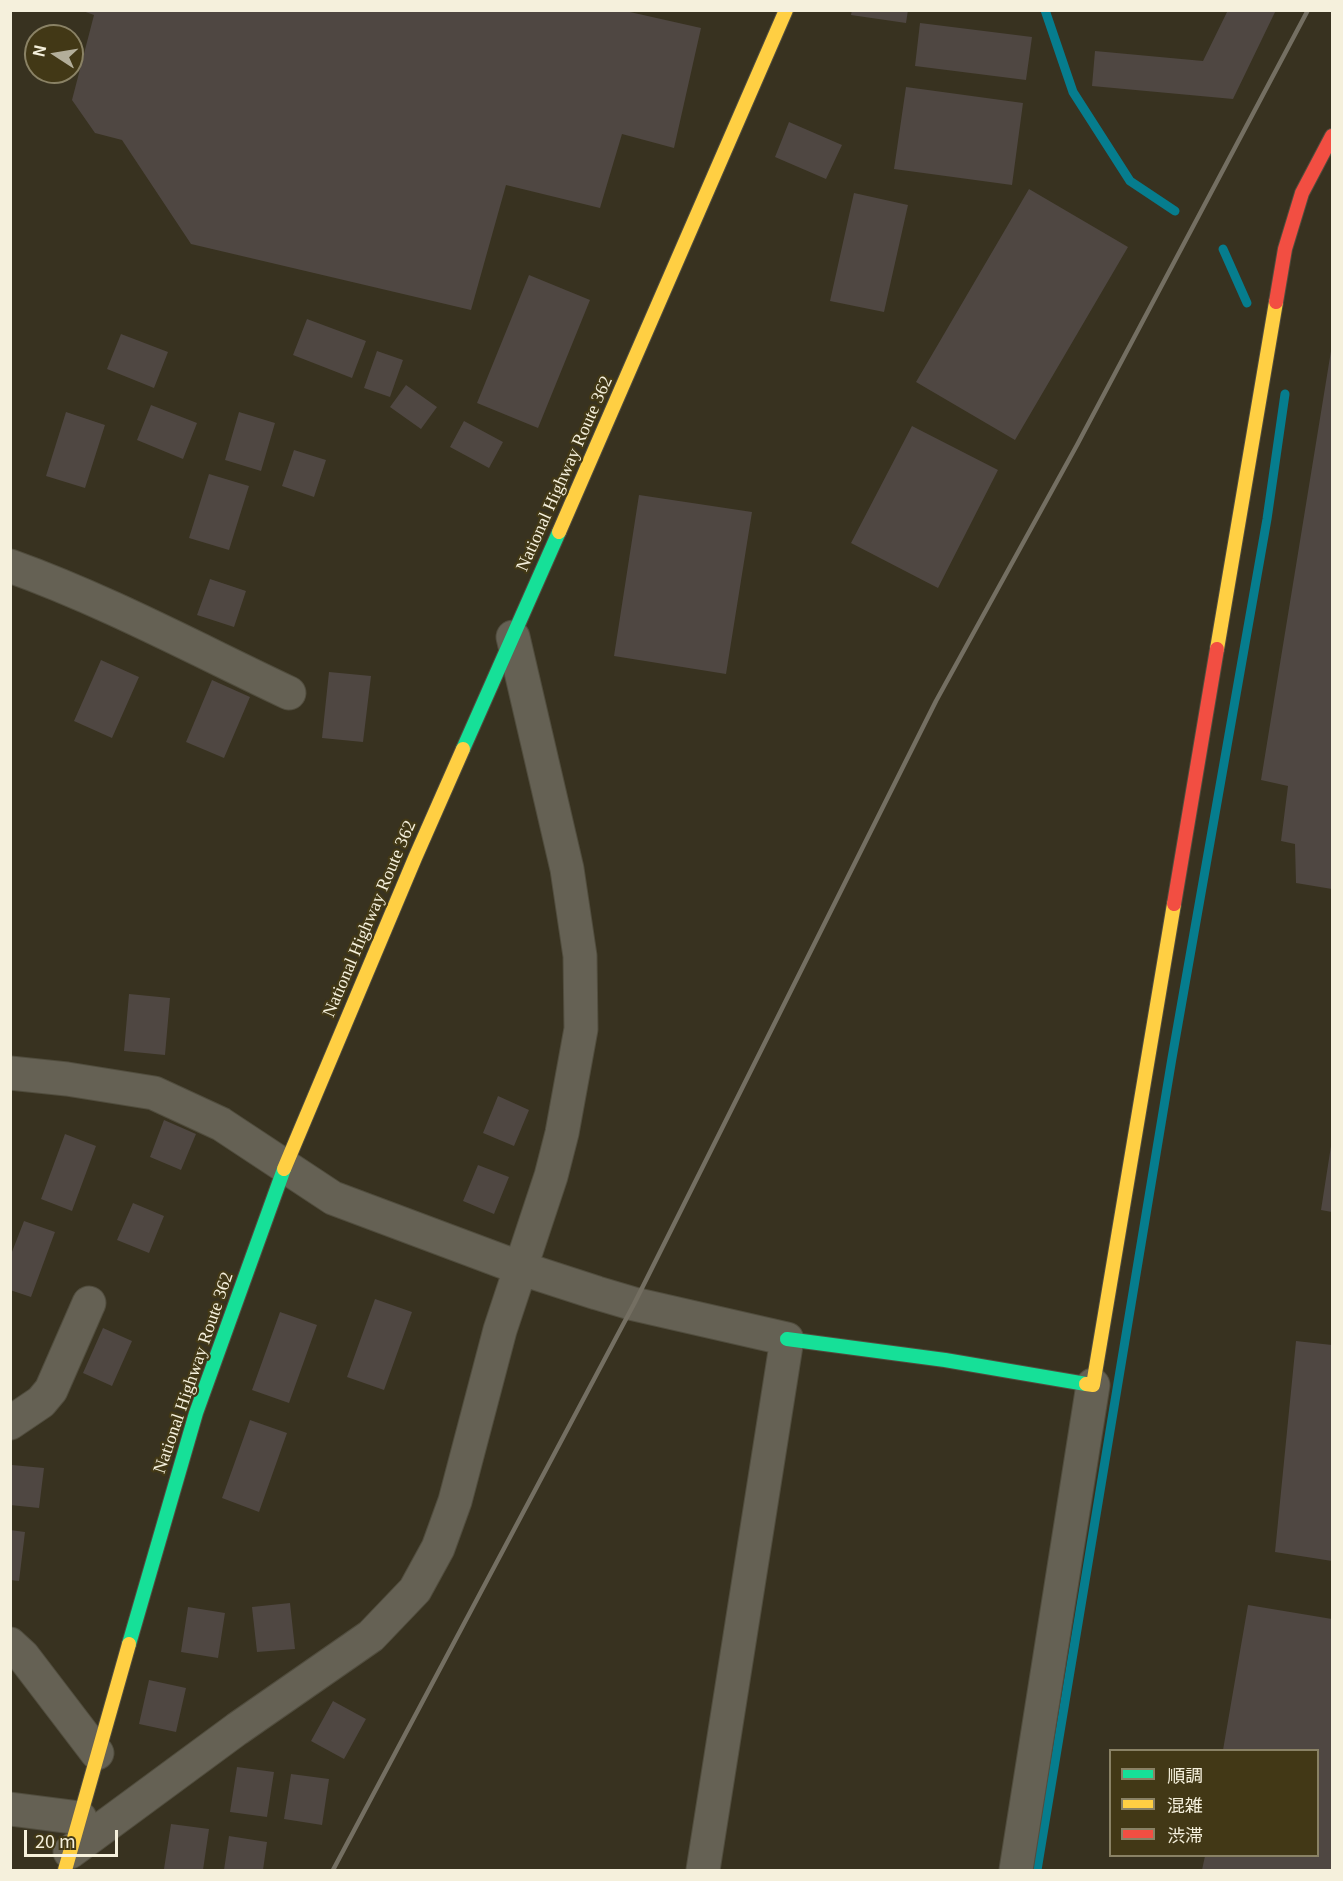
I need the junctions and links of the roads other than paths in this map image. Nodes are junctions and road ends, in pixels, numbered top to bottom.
1 (786, 10) edge
2 (1332, 136) edge
3 (10, 566) edge
4 (513, 637) junction
5 (289, 693) dead end
6 (10, 1073) edge
7 (285, 1167) junction
8 (520, 1268) junction
9 (89, 1304) dead end
10 (787, 1339) junction
11 (1093, 1385) junction
12 (10, 1423) edge
13 (10, 1644) edge
14 (97, 1753) junction
15 (10, 1809) edge
16 (80, 1818) junction
17 (67, 1861) edge
18 (703, 1870) edge
19 (1016, 1870) edge

1 - 4 main road, National Highway Route 362
2 - 11 main road
3 - 5 street
4 - 7 main road, National Highway Route 362
4 - 8 street
6 - 7 street
7 - 8 street
7 - 14 main road, National Highway Route 362
8 - 10 street
8 - 17 street
9 - 12 street
10 - 11 main road
10 - 18 street
11 - 19 street
13 - 14 street
14 - 16 main road, National Highway Route 362
15 - 16 street
16 - 17 main road, National Highway Route 362

